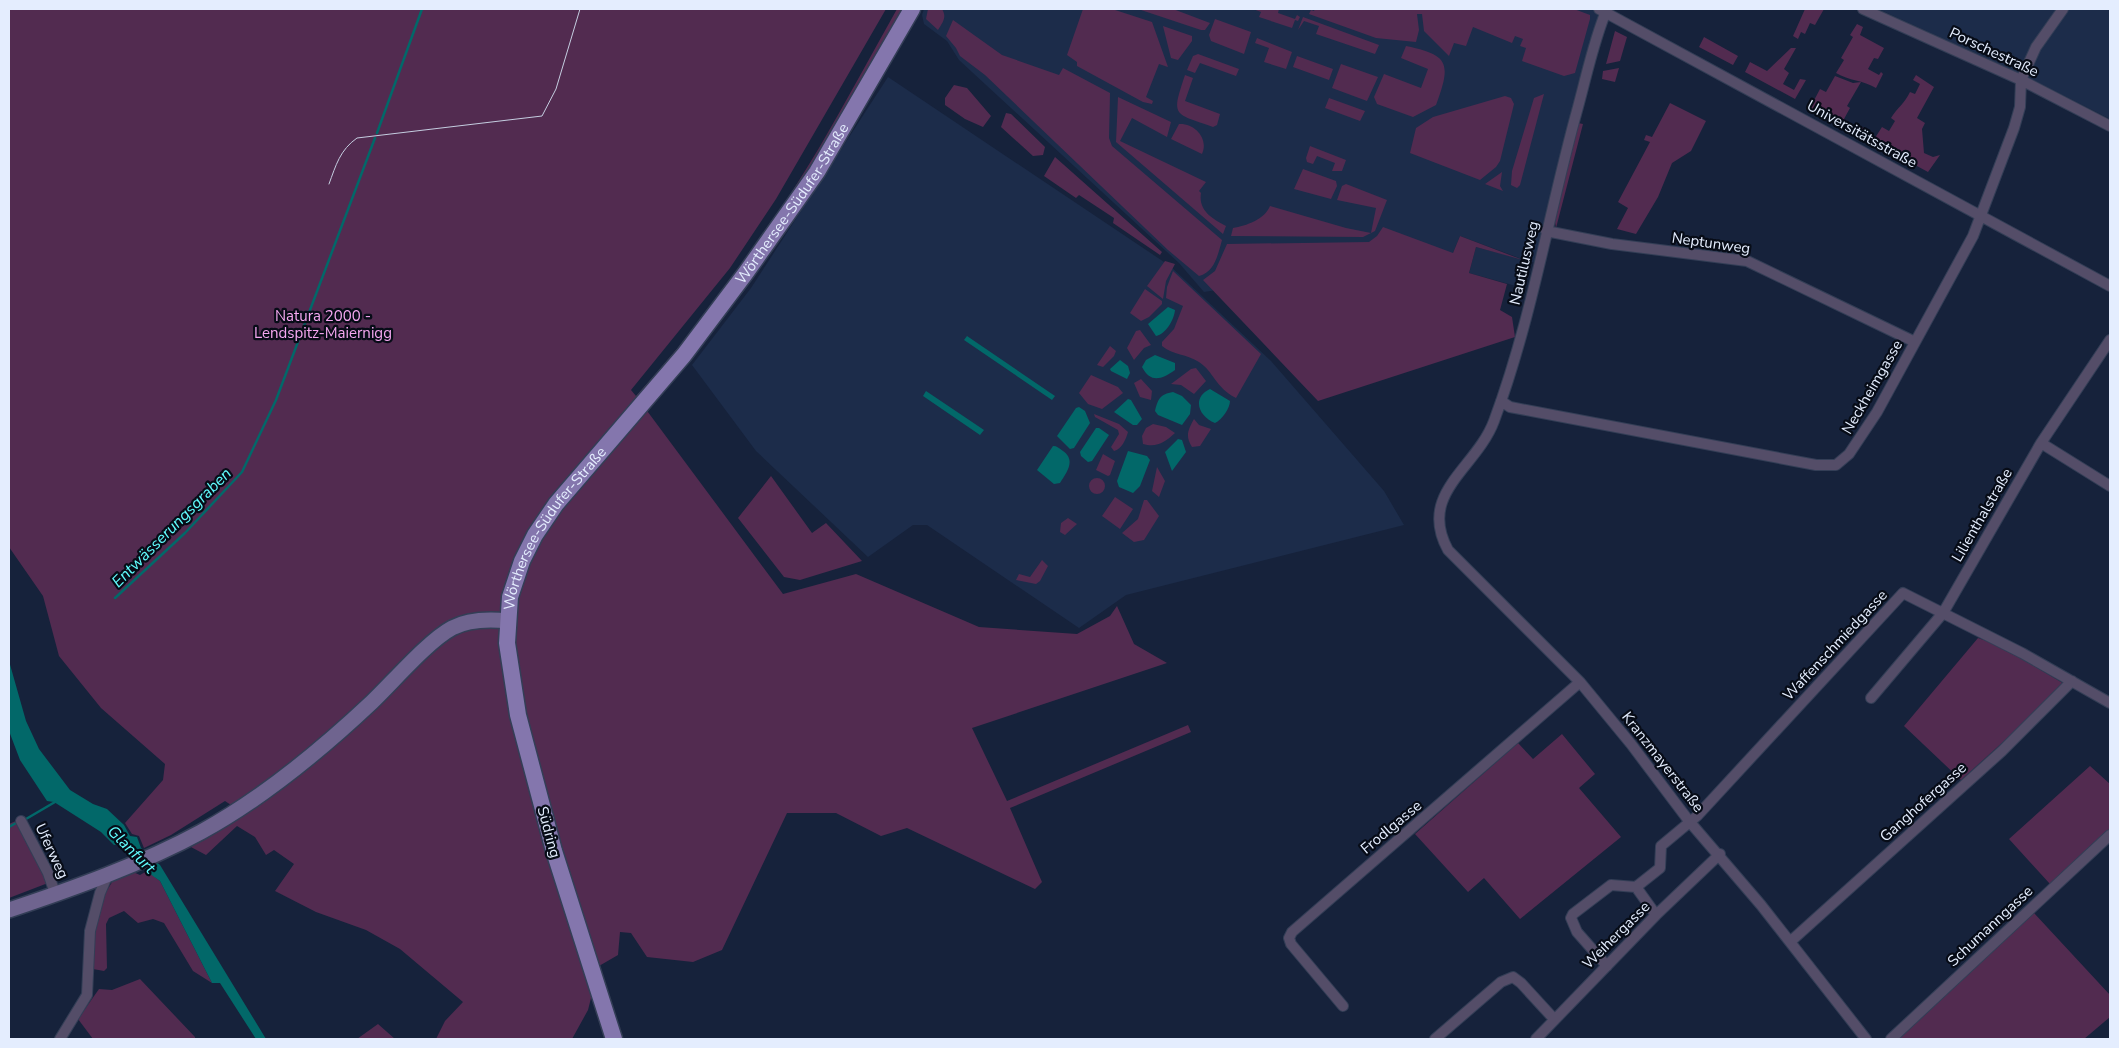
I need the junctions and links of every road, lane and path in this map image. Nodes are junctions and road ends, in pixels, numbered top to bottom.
1 (912, 9) edge
2 (1863, 9) edge
3 (2063, 9) edge
4 (1604, 10) edge
5 (2021, 80) junction
6 (2110, 126) edge
7 (1981, 216) junction
8 (1546, 231) junction
9 (2110, 286) edge
10 (2110, 340) edge
11 (1915, 342) junction
12 (1501, 401) junction
13 (2041, 443) junction
14 (2110, 486) edge
15 (1439, 510) joint
16 (1943, 613) junction
17 (508, 620) junction
18 (2072, 681) junction
19 (1580, 682) junction
20 (1871, 698) dead end
21 (2110, 703) edge
22 (21, 821) dead end
23 (1689, 821) junction
24 (2110, 835) edge
25 (1720, 854) junction
26 (109, 872) junction
27 (1636, 887) junction
28 (55, 893) junction
29 (9, 910) edge
30 (1656, 915) junction
31 (1790, 942) junction
32 (1607, 966) junction
33 (1343, 1006) dead end
34 (1554, 1019) junction
35 (60, 1039) edge
36 (614, 1039) edge
37 (1435, 1039) edge
38 (1536, 1039) edge
39 (1866, 1039) edge
40 (1891, 1039) edge

1 - 17 main road, Wörthersee-Südufer-Straße
2 - 5 street, Porschestraße
3 - 5 street, Neckheimgasse
4 - 7 street, Universitätsstraße
4 - 8 street, Nautilusweg
5 - 6 street, Porschestraße
5 - 7 street, Neckheimgasse
7 - 9 street, Universitätsstraße
7 - 11 street, Neckheimgasse
8 - 11 street, Neptunweg
8 - 12 street, Nautilusweg
10 - 13 street, Lilienthalstraße
11 - 12 street, Neckheimgasse
12 - 15 street, Nautilusweg
13 - 14 street
13 - 16 street, Lilienthalstraße
15 - 19 street, Kranzmayerstraße
16 - 18 street, Waffenschmiedgasse
16 - 20 street, Lilienthalstraße
16 - 23 street, Waffenschmiedgasse
17 - 26 main road, Wörthersee-Südufer-Straße
17 - 36 main road, Südring
18 - 21 street, Waffenschmiedgasse
18 - 31 street, Ganghofergasse
19 - 23 street, Kranzmayerstraße
19 - 33 street, Frodlgasse
22 - 28 street, Uferweg
23 - 25 street, Kranzmayerstraße
23 - 27 street
24 - 40 street, Schumanngasse
25 - 30 street, Weihergasse
25 - 31 street, Kranzmayerstraße
26 - 28 main road, Wörthersee-Südufer-Straße
26 - 35 street
27 - 30 street
27 - 32 street
28 - 29 main road, Wörthersee-Südufer-Straße
30 - 32 street, Weihergasse
31 - 39 street, Kranzmayerstraße
32 - 34 street, Weihergasse
34 - 37 street
34 - 38 street, Weihergasse

